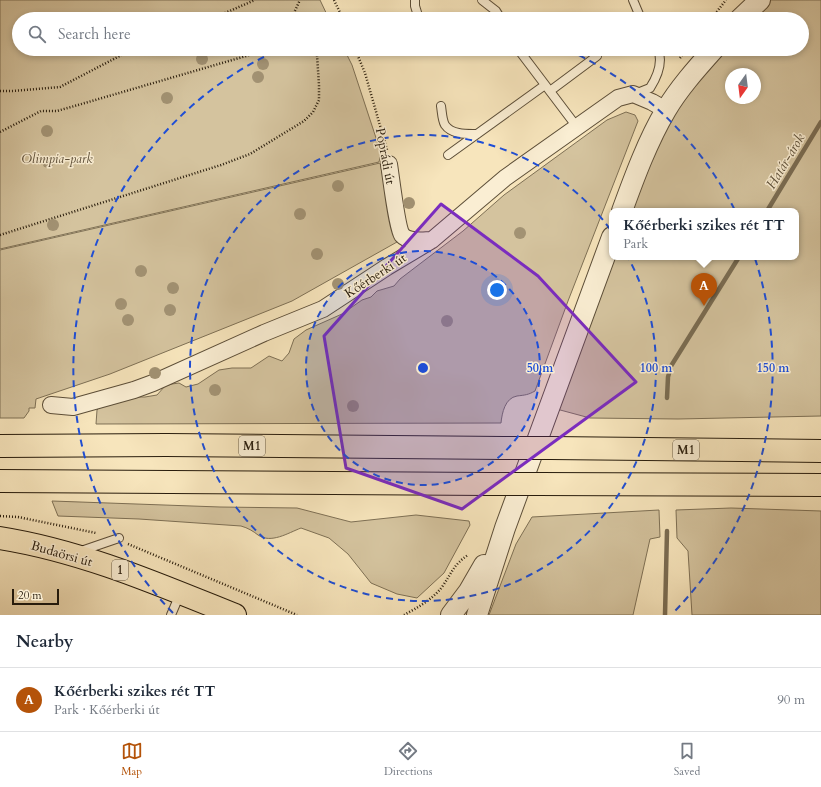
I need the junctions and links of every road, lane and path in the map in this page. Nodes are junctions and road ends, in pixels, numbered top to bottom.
1 (255, 0) edge
2 (300, 0) edge
3 (334, 0) edge
4 (415, 0) edge
5 (482, 0) edge
6 (633, 0) edge
7 (726, 0) edge
8 (760, 0) edge
9 (227, 12) edge
10 (294, 12) edge
11 (340, 12) edge
12 (417, 12) edge
13 (497, 12) edge
14 (637, 12) edge
15 (717, 12) edge
16 (747, 12) edge
17 (119, 56) edge
18 (246, 56) edge
19 (317, 56) edge
20 (358, 56) edge
21 (523, 56) edge
22 (597, 56) dead end
23 (661, 56) edge
24 (708, 56) edge
25 (547, 88) junction
26 (0, 91) edge
27 (633, 94) junction
28 (441, 106) dead end
29 (666, 110) junction
30 (577, 127) junction
31 (0, 132) edge
32 (477, 134) junction
33 (448, 155) dead end
34 (389, 164) joint
35 (623, 208) edge
36 (0, 235) edge
37 (432, 240) junction
38 (609, 245) edge
39 (51, 405) dead end
40 (0, 446) edge
41 (821, 451) edge
42 (0, 481) edge
43 (821, 485) edge
44 (0, 516) edge
45 (505, 528) junction
46 (0, 538) edge
47 (117, 538) junction
48 (72, 554) junction
49 (470, 554) dead end
50 (180, 593) junction
51 (171, 615) edge
52 (235, 615) edge
53 (296, 615) edge
54 (404, 615) edge
55 (451, 615) edge
56 (477, 615) edge

1 - 9 path
2 - 10 path
3 - 11 path
4 - 12 lane
5 - 13 lane
6 - 14 lane
7 - 15 path
8 - 16 street
17 - 26 path
18 - 31 path
19 - 36 path
20 - 34 path, Poprádi út
21 - 25 lane
22 - 25 lane
23 - 27 lane
24 - 29 street
25 - 30 lane
25 - 32 lane
27 - 29 street
27 - 30 street, Kőérberki út
28 - 32 lane
29 - 35 street
30 - 37 street, Kőérberki út
32 - 33 lane
34 - 37 street, Poprádi út
37 - 39 street, Kőérberki út
38 - 45 street
40 - 41 main road, M1, bridge
42 - 43 main road, bridge
44 - 47 path
45 - 55 street
45 - 56 street
46 - 48 main road, Budaörsi út / 1
47 - 48 lane
47 - 53 path
48 - 50 main road, Budaörsi út / 1
49 - 54 path
50 - 51 lane
50 - 52 main road, Budaörsi út / 1

